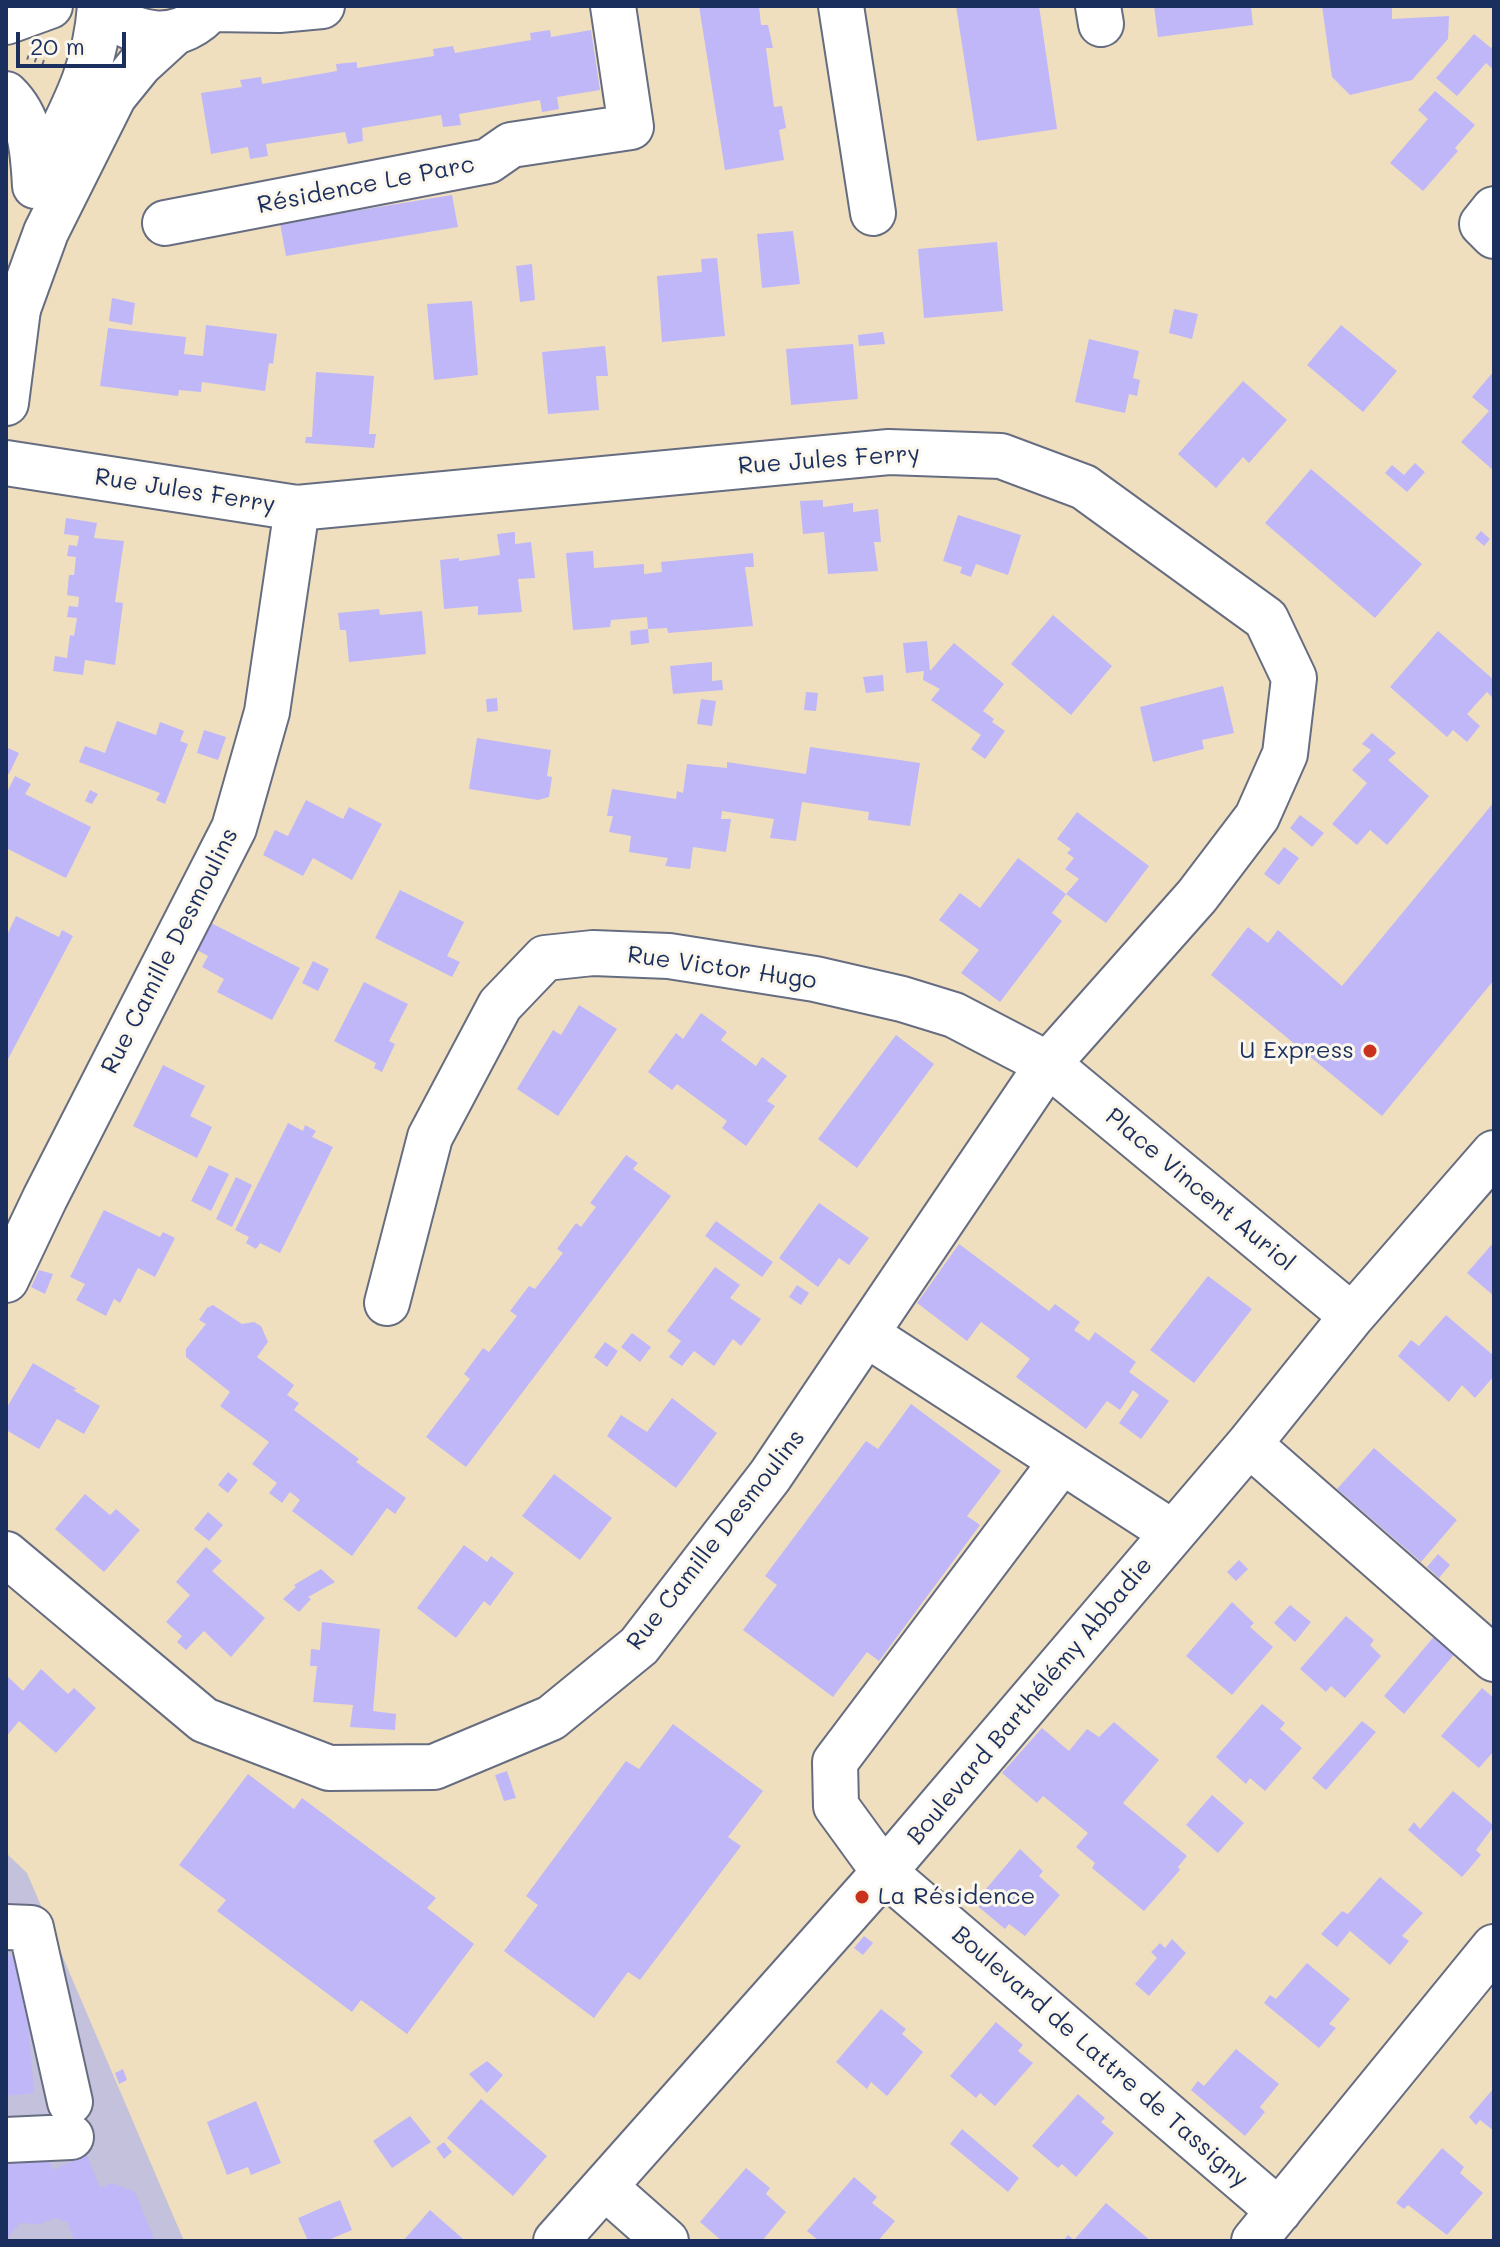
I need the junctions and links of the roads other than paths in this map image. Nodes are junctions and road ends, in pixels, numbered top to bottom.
1 (50, 6) edge
2 (100, 6) edge
3 (322, 6) edge
4 (613, 6) edge
5 (841, 6) edge
6 (200, 16) edge
7 (16, 39) edge
8 (6, 94) edge
9 (35, 186) junction
10 (1494, 209) edge
11 (873, 213) dead end
12 (165, 223) dead end
13 (1494, 236) edge
14 (18, 309) junction
15 (6, 403) edge
16 (6, 463) edge
17 (297, 508) junction
18 (1048, 1064) junction
19 (1494, 1153) edge
20 (6, 1280) edge
21 (387, 1303) dead end
22 (1352, 1316) junction
23 (866, 1334) junction
24 (1249, 1444) junction
25 (1062, 1461) junction
26 (1173, 1533) junction
27 (6, 1554) edge
28 (1494, 1659) edge
29 (884, 1872) junction
30 (6, 1927) edge
31 (1494, 1947) edge
32 (6, 2140) edge
33 (606, 2188) junction
34 (1266, 2226) edge
35 (556, 2241) edge
36 (666, 2241) edge

1 - 7 street
2 - 6 street
2 - 9 street
3 - 6 street
4 - 12 street, Résidence Le Parc
5 - 11 street
6 - 14 street
8 - 9 street
9 - 14 street
10 - 13 street
14 - 15 street
16 - 17 street, Rue Jules Ferry
17 - 18 street, Rue Jules Ferry
17 - 20 street, Rue Camille Desmoulins
18 - 21 street, Rue Victor Hugo
18 - 22 street, Place Vincent Auriol
18 - 23 street, Rue Camille Desmoulins
19 - 22 street, Boulevard Barthélémy Abbadie
22 - 24 street, Boulevard Barthélémy Abbadie
23 - 25 street
23 - 27 street, Rue Camille Desmoulins
24 - 26 street, Boulevard Barthélémy Abbadie
24 - 28 street
25 - 26 street
25 - 29 street, Boulevard de Lattre de Tassigny
26 - 29 street, Boulevard Barthélémy Abbadie
29 - 33 street, Boulevard Barthélémy Abbadie
29 - 34 street, Boulevard de Lattre de Tassigny
30 - 32 street
31 - 34 street
33 - 35 street, Boulevard Barthélémy Abbadie
33 - 36 street

